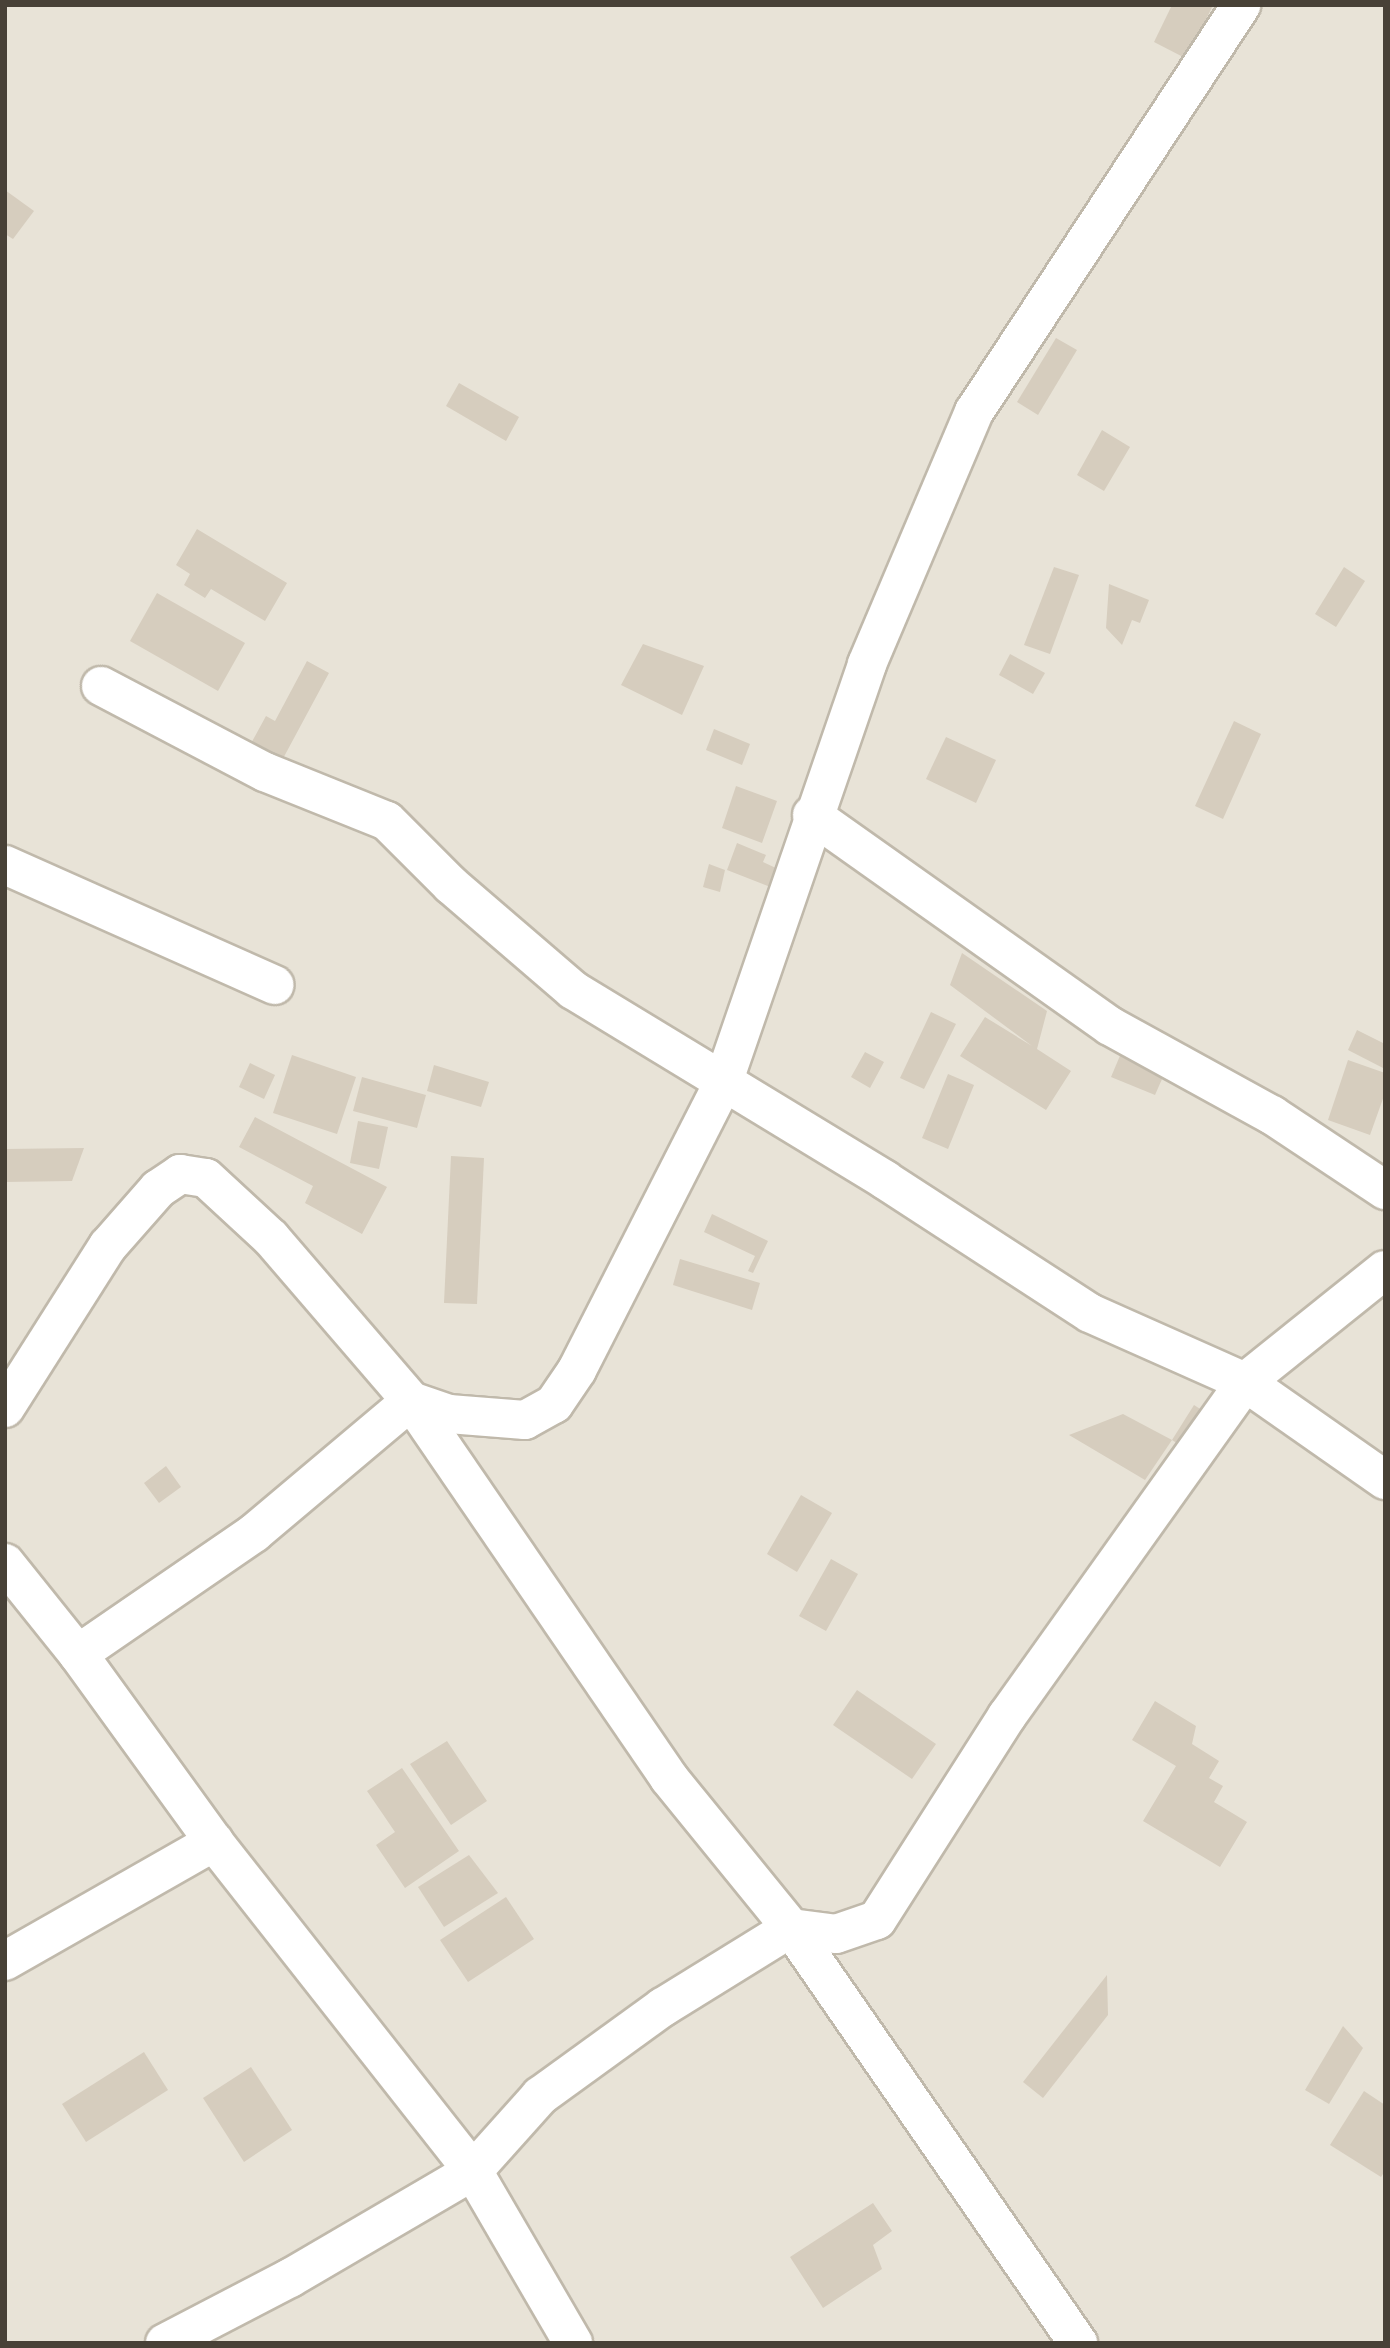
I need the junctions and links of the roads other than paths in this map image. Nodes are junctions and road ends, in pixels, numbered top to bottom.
1 (1241, 5) edge
2 (101, 686) dead end
3 (812, 815) junction
4 (5, 865) edge
5 (275, 985) dead end
6 (723, 1083) junction
7 (1385, 1190) edge
8 (1385, 1270) edge
9 (1245, 1381) junction
10 (411, 1401) junction
11 (5, 1408) edge
12 (1385, 1480) edge
13 (5, 1563) edge
14 (78, 1654) junction
15 (214, 1842) junction
16 (790, 1928) junction
17 (5, 1961) edge
18 (472, 2171) junction
19 (165, 2343) edge
20 (573, 2343) edge
21 (1078, 2343) edge

1 - 3 street
2 - 6 street
3 - 6 street
3 - 7 street
4 - 5 street
6 - 9 street
6 - 10 street
8 - 9 street
9 - 12 street
9 - 16 street
10 - 11 street
10 - 14 street
10 - 16 street
13 - 14 street
14 - 15 street
15 - 17 street
15 - 18 street
16 - 18 street
16 - 21 street
18 - 19 street
18 - 20 street

